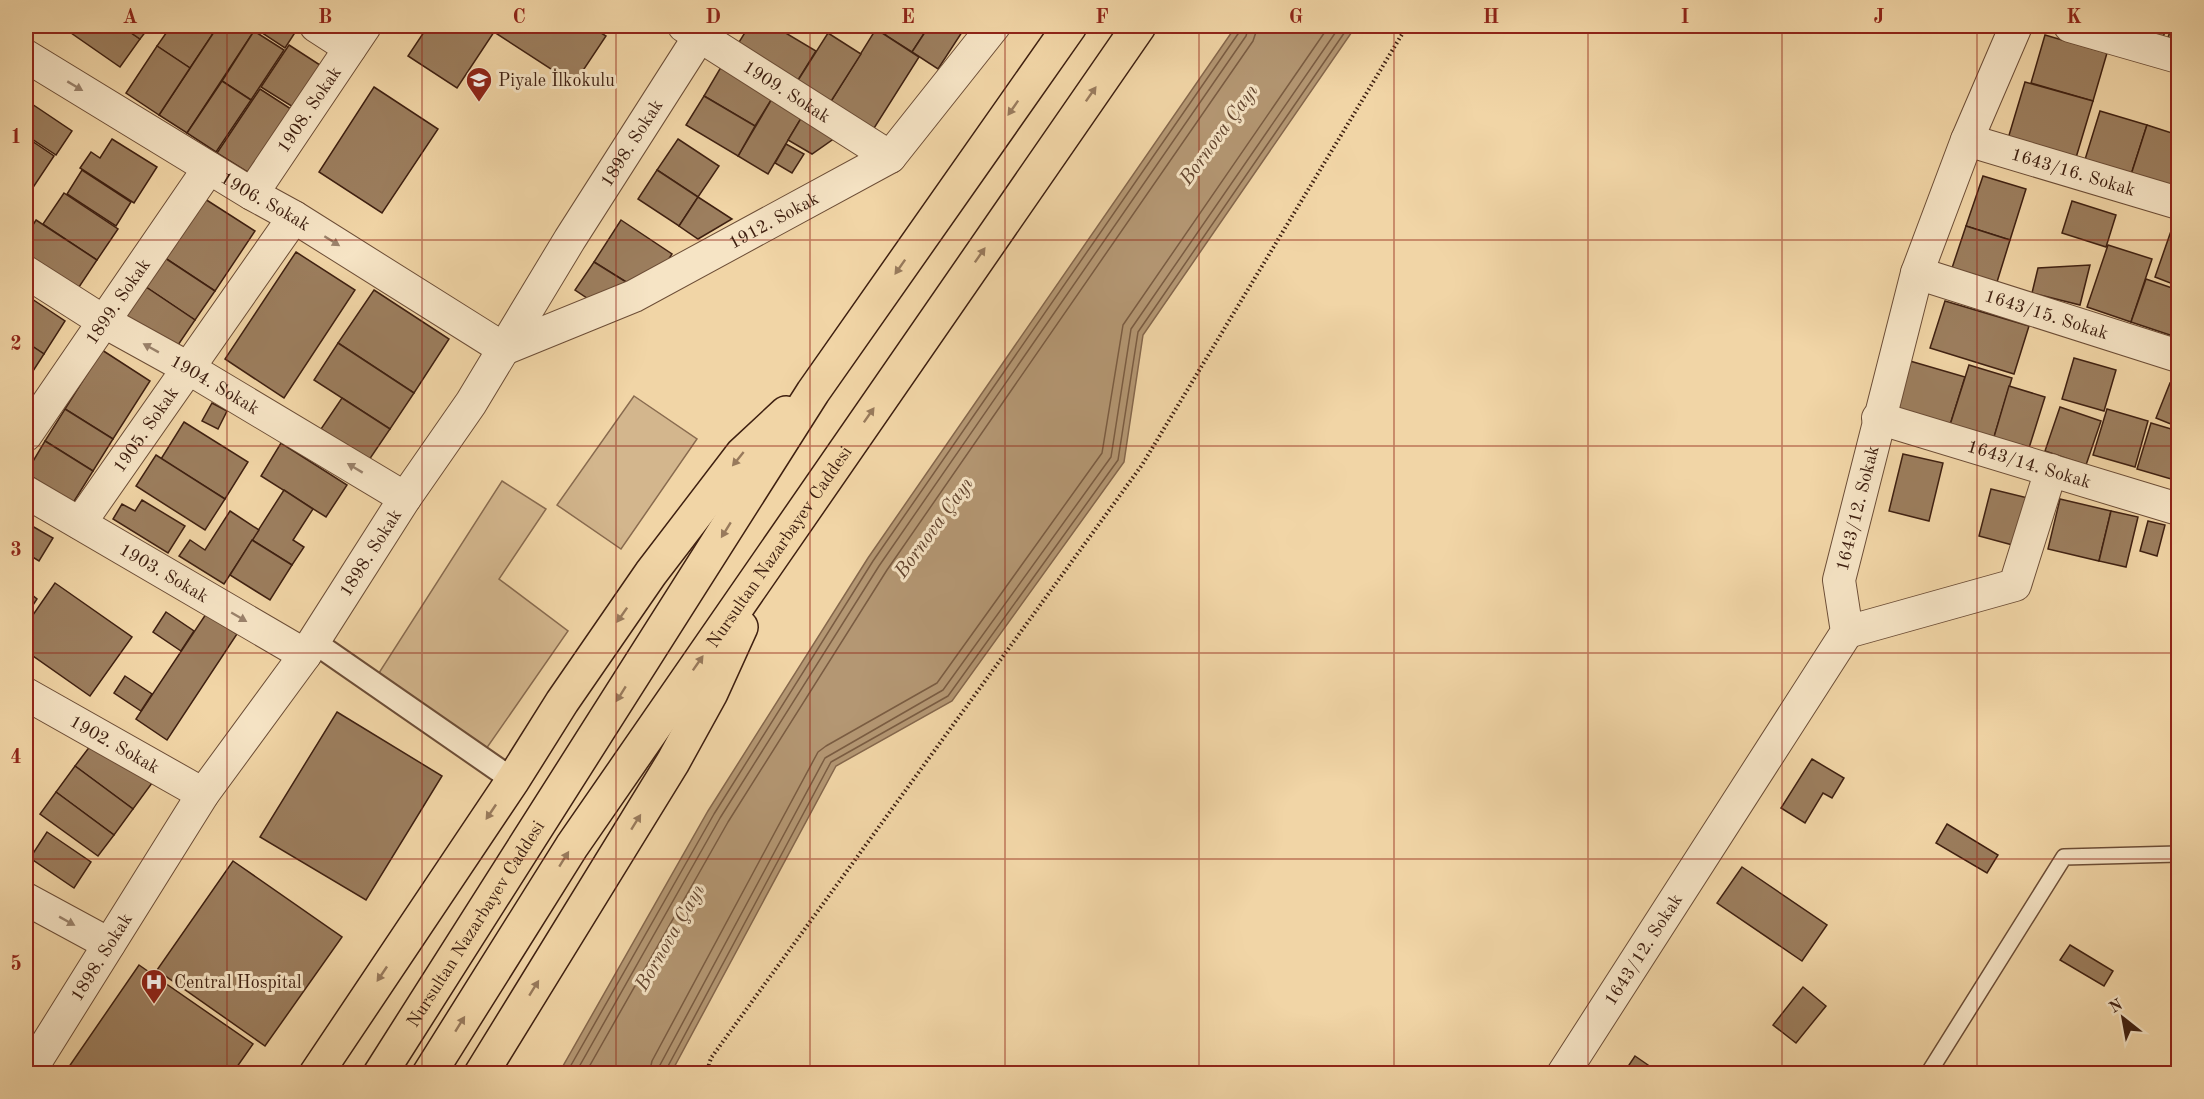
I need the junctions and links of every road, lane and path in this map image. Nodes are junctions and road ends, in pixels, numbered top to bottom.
1 (316, 26) edge
2 (994, 26) edge
3 (1070, 26) edge
4 (1139, 26) edge
5 (1407, 26) edge
6 (2016, 26) edge
7 (2070, 26) edge
8 (697, 29) edge
9 (358, 37) edge
10 (26, 56) edge
11 (2178, 57) edge
12 (1967, 140) junction
13 (890, 157) junction
14 (209, 168) junction
15 (252, 194) junction
16 (2178, 203) edge
17 (294, 217) junction
18 (26, 272) edge
19 (1917, 273) junction
20 (103, 321) junction
21 (504, 349) junction
22 (2178, 356) edge
23 (188, 368) junction
24 (813, 392) junction
25 (1878, 418) junction
26 (26, 435) edge
27 (2052, 470) junction
28 (26, 492) edge
29 (405, 498) junction
30 (2178, 509) edge
31 (80, 523) junction
32 (776, 549) junction
33 (1847, 632) junction
34 (309, 649) junction
35 (26, 694) edge
36 (513, 780) junction
37 (203, 794) junction
38 (2178, 854) edge
39 (26, 899) edge
40 (109, 944) junction
41 (28, 1074) edge
42 (316, 1074) edge
43 (380, 1074) edge
44 (429, 1074) edge
45 (481, 1074) edge
46 (706, 1074) edge
47 (1563, 1074) edge
48 (1928, 1074) edge

1 - 9 street
2 - 13 street, 1912. Sokak
3 -> 24 main road, Nursultan Nazarbayev Caddesi
32 -> 4 main road, Nursultan Nazarbayev Caddesi
5 - 46 path
6 - 12 street, 1643/12. Sokak
7 - 11 street
8 - 13 street, 1909. Sokak
8 - 21 street, 1898. Sokak
9 - 15 street, 1908. Sokak
10 -> 14 street, 1906. Sokak
12 - 16 street, 1643/16. Sokak
12 - 19 street, 1643/12. Sokak
13 - 21 street, 1912. Sokak
14 - 15 street, 1906. Sokak
14 - 20 street, 1899. Sokak
15 - 17 street, 1906. Sokak
17 -> 21 street, 1906. Sokak
17 - 23 street, 1905. Sokak
18 - 20 street, 1904. Sokak
19 - 22 street, 1643/15. Sokak
19 - 25 street, 1643/12. Sokak
23 -> 20 street, 1904. Sokak
20 - 26 street, 1899. Sokak
21 - 29 street, 1898. Sokak
29 -> 23 street, 1904. Sokak
23 - 31 street, 1905. Sokak
24 -> 36 main road
24 -> 43 main road, Nursultan Nazarbayev Caddesi
25 - 27 street, 1643/14. Sokak
25 - 33 street, 1643/12. Sokak
27 - 30 street, 1643/14. Sokak
27 - 33 street
28 - 31 street, 1903. Sokak
29 - 34 street, 1898. Sokak
31 -> 34 street, 1903. Sokak
44 -> 32 main road, Nursultan Nazarbayev Caddesi
45 -> 32 main road
33 - 47 street, 1643/12. Sokak
34 - 36 street
34 - 37 street, 1898. Sokak
35 - 37 street, 1902. Sokak
36 -> 42 main road
37 - 40 street, 1898. Sokak
38 - 48 lane
39 -> 40 street
40 - 41 street, 1898. Sokak

